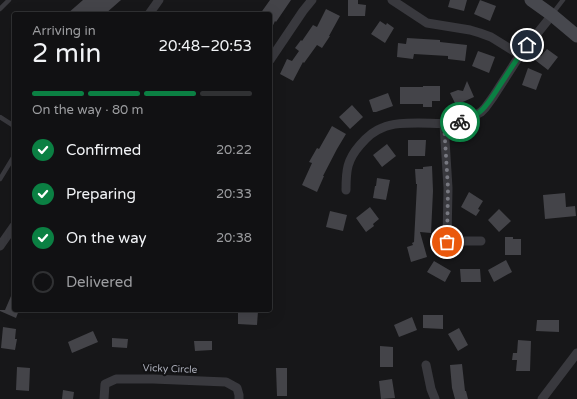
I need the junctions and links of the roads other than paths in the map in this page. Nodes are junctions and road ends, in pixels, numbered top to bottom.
1 (9, 0) edge
2 (158, 0) edge
3 (312, 0) edge
4 (392, 0) edge
5 (531, 0) edge
6 (562, 0) edge
7 (0, 9) edge
8 (150, 12) edge
9 (552, 15) junction
10 (577, 36) edge
11 (520, 55) junction
12 (272, 57) edge
13 (0, 117) edge
14 (444, 124) junction
15 (12, 125) edge
16 (12, 159) edge
17 (0, 178) edge
18 (346, 190) dead end
19 (12, 229) edge
20 (481, 241) dead end
21 (0, 246) edge
22 (577, 353) edge
23 (426, 365) dead end
24 (104, 399) edge
25 (239, 399) edge
26 (435, 399) edge
27 (542, 399) edge

1 - 7 lane
2 - 8 street
3 - 12 street
4 - 11 street
5 - 9 main road
6 - 9 lane
9 - 10 main road
9 - 11 street
11 - 14 street
13 - 15 lane
14 - 18 street
14 - 20 street
16 - 17 lane
19 - 21 street
22 - 27 street
23 - 26 street
24 - 25 street, Vicky Circle

